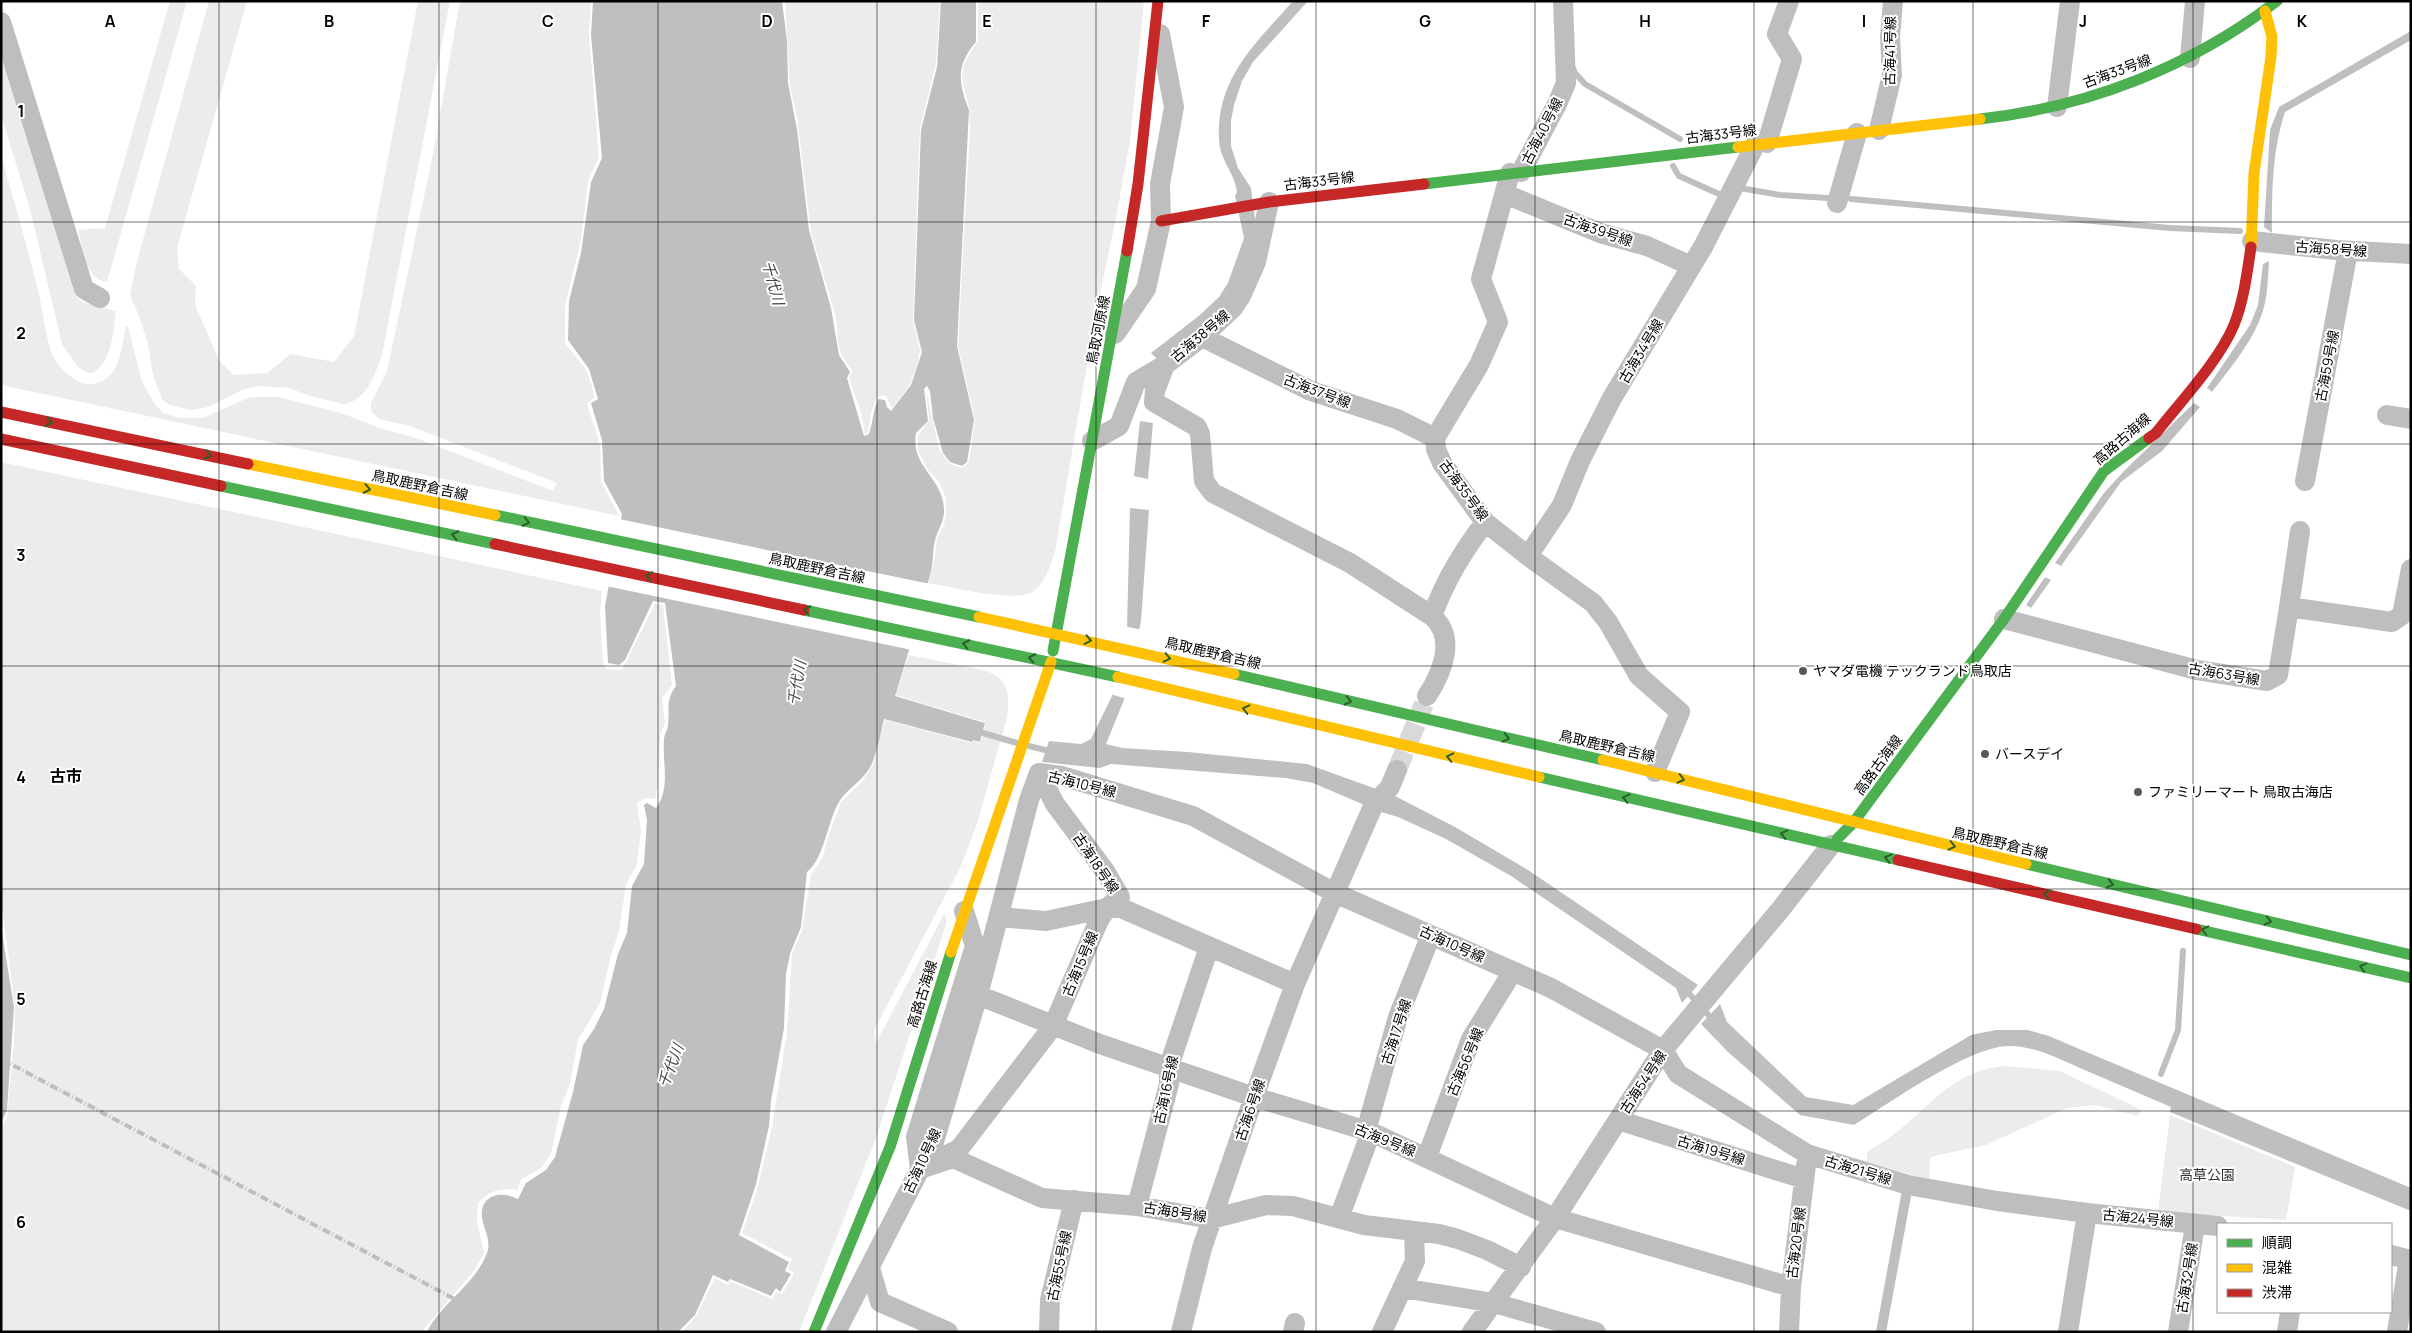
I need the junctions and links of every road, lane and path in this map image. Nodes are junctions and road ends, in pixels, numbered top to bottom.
1 (1563, 1) edge
2 (1789, 1) edge
3 (1893, 1) edge
4 (2070, 1) edge
5 (2195, 1) edge
6 (2277, 1) edge
7 (1157, 9) edge
8 (2265, 11) junction
9 (1, 22) edge
10 (2190, 58) junction
11 (2057, 107) junction
12 (1879, 130) junction
13 (1856, 133) junction
14 (1761, 144) junction
15 (1515, 173) junction
16 (1505, 194) junction
17 (1269, 202) junction
18 (1837, 203) dead end
19 (1161, 221) junction
20 (2252, 241) junction
21 (2348, 251) junction
22 (2411, 254) edge
23 (1691, 266) junction
24 (100, 298) dead end
25 (1202, 337) junction
26 (1112, 340) junction
27 (1165, 365) junction
28 (1, 412) edge
29 (2387, 415) dead end
30 (2411, 419) edge
31 (1435, 438) junction
32 (1, 439) edge
33 (1092, 441) junction
34 (2305, 481) dead end
35 (1485, 522) junction
36 (2300, 531) dead end
37 (1528, 556) junction
38 (2411, 569) edge
39 (2289, 607) junction
40 (1432, 616) junction
41 (2004, 619) junction
42 (1056, 634) junction
43 (1051, 662) junction
44 (1427, 696) tunnel mouth
45 (1397, 770) tunnel mouth
46 (1655, 772) junction
47 (1039, 773) junction
48 (1853, 823) junction
49 (1831, 845) junction
50 (1335, 894) junction
51 (1107, 908) junction
52 (964, 911) junction
53 (999, 917) junction
54 (1431, 935) junction
55 (1209, 946) junction
56 (2411, 955) edge
57 (1513, 971) junction
58 (2411, 978) edge
59 (1295, 984) junction
60 (978, 995) junction
61 (1053, 1026) junction
62 (1663, 1050) junction
63 (1168, 1066) junction
64 (1254, 1097) junction
65 (1618, 1120) junction
66 (1369, 1132) junction
67 (1808, 1154) junction
68 (1427, 1157) junction
69 (920, 1169) junction
70 (1804, 1178) junction
71 (1908, 1185) junction
72 (1074, 1200) junction
73 (1137, 1206) junction
74 (2087, 1213) junction
75 (1339, 1218) junction
76 (1555, 1218) junction
77 (1211, 1219) junction
78 (2195, 1225) junction
79 (2217, 1226) edge
80 (1414, 1232) junction
81 (2404, 1258) edge
82 (1521, 1267) junction
83 (870, 1268) junction
84 (1790, 1287) junction
85 (1402, 1288) junction
86 (1494, 1303) junction
87 (2290, 1313) edge
88 (814, 1332) edge
89 (836, 1332) edge
90 (948, 1332) edge
91 (1049, 1332) edge
92 (1181, 1332) edge
93 (1382, 1332) edge
94 (1472, 1332) edge
95 (1596, 1332) edge
96 (1788, 1332) edge
97 (1880, 1332) edge
98 (2068, 1332) edge
99 (2178, 1332) edge
100 (2287, 1332) edge
101 (2396, 1332) edge

1 - 15 street, 古海40号線
2 - 14 street, 古海34号線
3 - 12 street, 古海41号線
4 - 11 street
5 - 10 street
6 - 8 main road
7 - 19 street
7 - 26 main road, 鳥取河原線
8 - 10 main road, 古海33号線
8 - 20 main road, 高路古海線
9 - 24 street
10 - 11 main road, 古海33号線
11 - 12 main road, 古海33号線
12 - 13 main road, 古海33号線
13 - 14 main road, 古海33号線
13 - 18 street
14 - 15 main road, 古海33号線
14 - 23 street, 古海34号線
15 - 16 street
15 - 17 main road, 古海33号線
16 - 23 street, 古海39号線
16 - 31 street
17 - 19 main road, 古海33号線
17 - 25 street, 古海38号線
19 - 26 street
20 - 21 street, 古海58号線
20 - 41 main road, 高路古海線
21 - 22 street, 古海58号線
21 - 34 street, 古海59号線
23 - 37 street, 古海34号線
25 - 27 street, 古海38号線
25 - 31 street, 古海37号線
26 - 33 main road, 鳥取河原線
27 - 33 street, 古海38号線
27 - 40 street
28 -> 42 main road, 鳥取鹿野倉吉線
29 - 30 street
31 - 35 street, 古海35号線
43 -> 32 main road
33 - 42 main road, 鳥取河原線
35 - 37 street, 古海35号線
35 - 40 street
36 - 39 street
37 - 46 street, 古海35号線
38 - 39 street
39 - 41 street, 古海63号線
40 - 44 street
41 - 48 main road, 高路古海線
42 - 43 main road, 鳥取河原線
42 -> 46 main road, 鳥取鹿野倉吉線
49 -> 43 main road
43 - 52 main road, 高路古海線
45 - 50 street, 古海6号線
46 -> 48 main road, 鳥取鹿野倉吉線
47 - 50 street, 古海10号線
47 - 51 street, 古海18号線
47 - 53 street, 古海10号線
48 - 49 main road, 高路古海線
48 -> 56 main road, 鳥取鹿野倉吉線
58 -> 49 main road
49 - 62 street, 古海54号線
50 - 54 street, 古海10号線
50 - 59 street, 古海6号線
51 - 53 street, 古海18号線
51 - 55 street
51 - 61 street, 古海15号線
52 - 69 street
52 - 88 main road, 高路古海線
53 - 60 street, 古海10号線
54 - 57 street, 古海10号線
54 - 66 street, 古海17号線
55 - 59 street
55 - 63 street, 古海16号線
57 - 62 street, 古海10号線
57 - 68 street, 古海56号線
59 - 64 street, 古海6号線
60 - 61 street, 古海9号線
60 - 69 street, 古海10号線
61 - 63 street, 古海9号線
61 - 69 street, 古海15号線
62 - 65 street, 古海54号線
62 - 67 street, 古海21号線
63 - 64 street, 古海9号線
63 - 73 street, 古海16号線
64 - 66 street, 古海9号線
64 - 77 street, 古海6号線
65 - 70 street, 古海19号線
65 - 76 street, 古海54号線
66 - 68 street, 古海9号線
66 - 75 street, 古海17号線
67 - 70 street, 古海20号線
67 - 71 street, 古海21号線
68 - 76 street, 古海9号線
69 - 72 street, 古海8号線
69 - 83 street, 古海10号線
70 - 84 street, 古海20号線
71 - 74 street, 古海21号線
71 - 97 lane
72 - 73 street, 古海8号線
72 - 91 street, 古海55号線
73 - 77 street, 古海8号線
74 - 78 street, 古海24号線
74 - 98 street, 古海24号線
75 - 77 street, 古海8号線
75 - 80 street, 古海8号線
76 - 82 street, 古海54号線
76 - 84 street, 古海9号線
77 - 92 street, 古海6号線
78 - 79 street, 古海24号線
78 - 99 street, 古海32号線
80 - 82 street, 古海8号線
80 - 85 street
81 - 101 street
82 - 86 street, 古海54号線
83 - 89 street, 古海10号線
83 - 90 street
84 - 96 street, 古海20号線
85 - 86 street
85 - 93 street
86 - 94 street, 古海54号線
86 - 95 street
87 - 100 street

